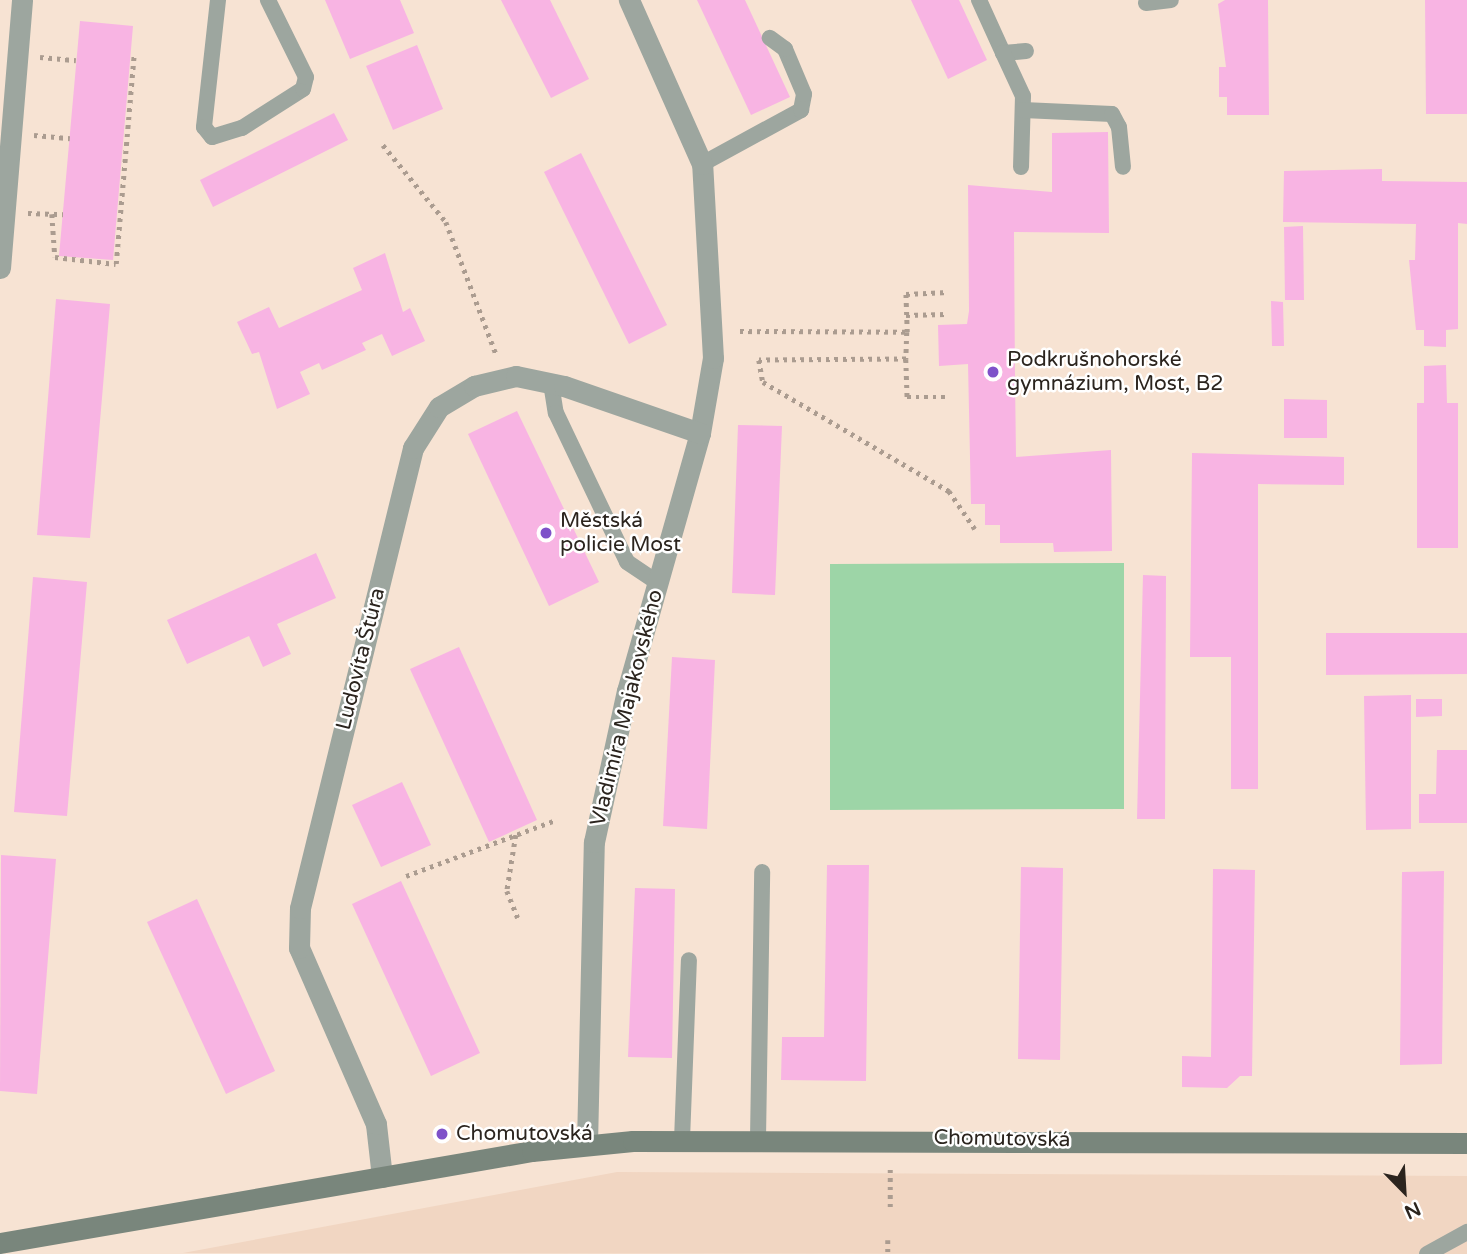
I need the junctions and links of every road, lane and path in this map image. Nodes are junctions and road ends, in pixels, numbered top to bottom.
1 (22, 0) edge
2 (218, 0) edge
3 (268, 0) edge
4 (629, 0) edge
5 (978, 0) edge
6 (1171, 0) edge
7 (1146, 3) dead end
8 (771, 38) dead end
9 (1026, 51) dead end
10 (134, 53) dead end
11 (1003, 53) junction
12 (28, 57) dead end
13 (76, 60) dead end
14 (1023, 110) junction
15 (22, 134) dead end
16 (70, 138) dead end
17 (383, 145) dead end
18 (702, 164) junction
19 (1021, 167) dead end
20 (1124, 167) dead end
21 (16, 212) dead end
22 (52, 214) junction
23 (63, 214) dead end
24 (0, 268) edge
25 (948, 292) dead end
26 (946, 314) dead end
27 (906, 315) junction
28 (740, 331) dead end
29 (907, 331) junction
30 (498, 357) dead end
31 (906, 359) junction
32 (551, 383) junction
33 (949, 397) dead end
34 (700, 433) junction
35 (975, 529) dead end
36 (658, 583) junction
37 (553, 821) dead end
38 (516, 834) junction
39 (762, 872) dead end
40 (406, 876) dead end
41 (517, 918) dead end
42 (689, 960) dead end
43 (758, 1139) junction
44 (682, 1140) junction
45 (1467, 1143) edge
46 (587, 1144) junction
47 (890, 1164) dead end
48 (382, 1177) junction
49 (890, 1207) dead end
50 (1467, 1232) edge
51 (888, 1240) dead end
52 (0, 1243) edge
53 (888, 1254) edge
54 (1427, 1254) edge

1 - 24 street
2 - 3 lane
4 - 18 street, Vladimíra Majakovského
5 - 11 lane
6 - 7 lane
8 - 18 lane
9 - 11 lane
10 - 22 path
11 - 14 lane
12 - 13 path
14 - 19 lane
14 - 20 lane
15 - 16 path
17 - 30 path
18 - 34 street, Vladimíra Majakovského
21 - 22 path
22 - 23 path
25 - 27 path
26 - 27 path
27 - 29 path
28 - 29 path
29 - 31 path
31 - 33 path
31 - 35 path
32 - 34 street, Ludovíta Štúra
32 - 36 lane
32 - 48 street, Ludovíta Štúra
34 - 36 street, Vladimíra Majakovského
36 - 46 street, Vladimíra Majakovského
37 - 38 path
38 - 40 path
38 - 41 path
39 - 43 lane
42 - 44 lane
43 - 44 street, Chomutovská
43 - 45 street, Chomutovská
44 - 46 street, Chomutovská
46 - 48 street, Chomutovská
47 - 49 path
48 - 52 street, Chomutovská
50 - 54 lane
51 - 53 path

